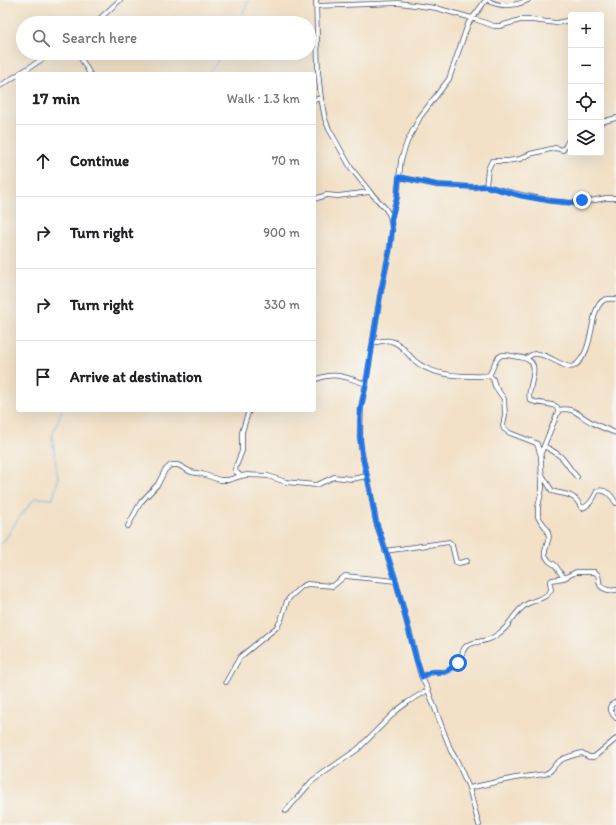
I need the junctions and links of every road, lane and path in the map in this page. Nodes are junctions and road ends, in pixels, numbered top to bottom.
1 (120, 0) edge
2 (316, 0) edge
3 (487, 0) edge
4 (528, 0) edge
5 (316, 6) junction
6 (103, 16) edge
7 (472, 18) junction
8 (568, 21) edge
9 (41, 60) edge
10 (82, 60) edge
11 (22, 72) edge
12 (89, 72) edge
13 (16, 76) edge
14 (0, 86) edge
15 (321, 98) junction
16 (316, 99) edge
17 (616, 118) edge
18 (604, 121) edge
19 (568, 142) edge
20 (399, 177) junction
21 (486, 186) junction
22 (370, 192) junction
23 (316, 198) edge
24 (616, 198) edge
25 (391, 220) junction
26 (616, 299) edge
27 (373, 343) junction
28 (526, 358) junction
29 (489, 375) junction
30 (316, 379) edge
31 (366, 384) junction
32 (558, 410) junction
33 (248, 412) edge
34 (616, 434) edge
35 (544, 446) junction
36 (541, 453) junction
37 (541, 473) junction
38 (241, 476) junction
39 (367, 476) junction
40 (577, 477) dead end
41 (616, 503) edge
42 (128, 526) dead end
43 (386, 551) junction
44 (467, 561) dead end
45 (564, 578) junction
46 (396, 581) junction
47 (616, 590) edge
48 (422, 677) junction
49 (226, 682) dead end
50 (428, 690) junction
51 (616, 702) edge
52 (616, 718) edge
53 (616, 739) edge
54 (469, 788) junction
55 (286, 810) dead end
56 (479, 825) edge

1 - 6 street
2 - 5 street
3 - 4 street
3 - 7 street
5 - 7 street
5 - 15 street
7 - 8 street
7 - 20 street
9 - 11 street
10 - 12 street
13 - 14 street
15 - 16 street
15 - 22 street
17 - 18 street
19 - 21 street
20 - 21 street
20 - 25 street
21 - 24 street
22 - 23 street
22 - 25 street
25 - 27 street
26 - 28 street
27 - 29 street
27 - 31 street
28 - 29 street
28 - 32 street
29 - 36 street
30 - 31 street
31 - 39 street
32 - 34 street
32 - 35 street
33 - 38 street
35 - 36 street
35 - 40 street
36 - 37 street
37 - 41 street
37 - 45 street
38 - 39 street
38 - 42 street
39 - 43 street
43 - 44 street
43 - 46 street
45 - 47 street
45 - 48 street
46 - 48 street
46 - 49 street
48 - 50 street
50 - 54 street
50 - 55 street
51 - 52 street
53 - 54 street
54 - 56 street

